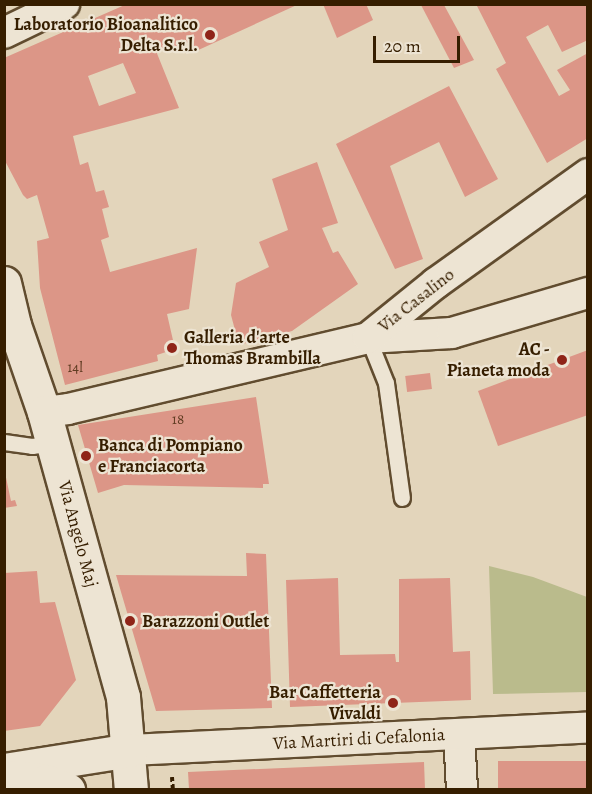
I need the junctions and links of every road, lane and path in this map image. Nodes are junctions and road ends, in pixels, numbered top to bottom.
1 (64, 4) edge
2 (4, 33) edge
3 (588, 174) edge
4 (588, 293) edge
5 (8, 310) edge
6 (368, 338) junction
7 (44, 412) junction
8 (4, 442) edge
9 (53, 442) junction
10 (402, 498) dead end
11 (588, 728) edge
12 (459, 734) junction
13 (130, 750) junction
14 (4, 770) edge
15 (4, 776) edge
16 (68, 789) edge
17 (131, 789) edge
18 (462, 789) edge

1 - 2 street
3 - 6 street, Via Casalino
4 - 6 street
5 - 7 main road, Via Angelo Maj
6 - 7 street, Via Casalino
6 - 10 lane
7 - 9 main road, Via Angelo Maj
8 - 9 lane
9 - 13 main road, Via Angelo Maj
11 - 12 street, Via Martiri di Cefalonia
12 - 13 street, Via Martiri di Cefalonia
12 - 18 street
13 - 14 main road
13 - 17 main road, Via Angelo Maj
15 - 16 main road

